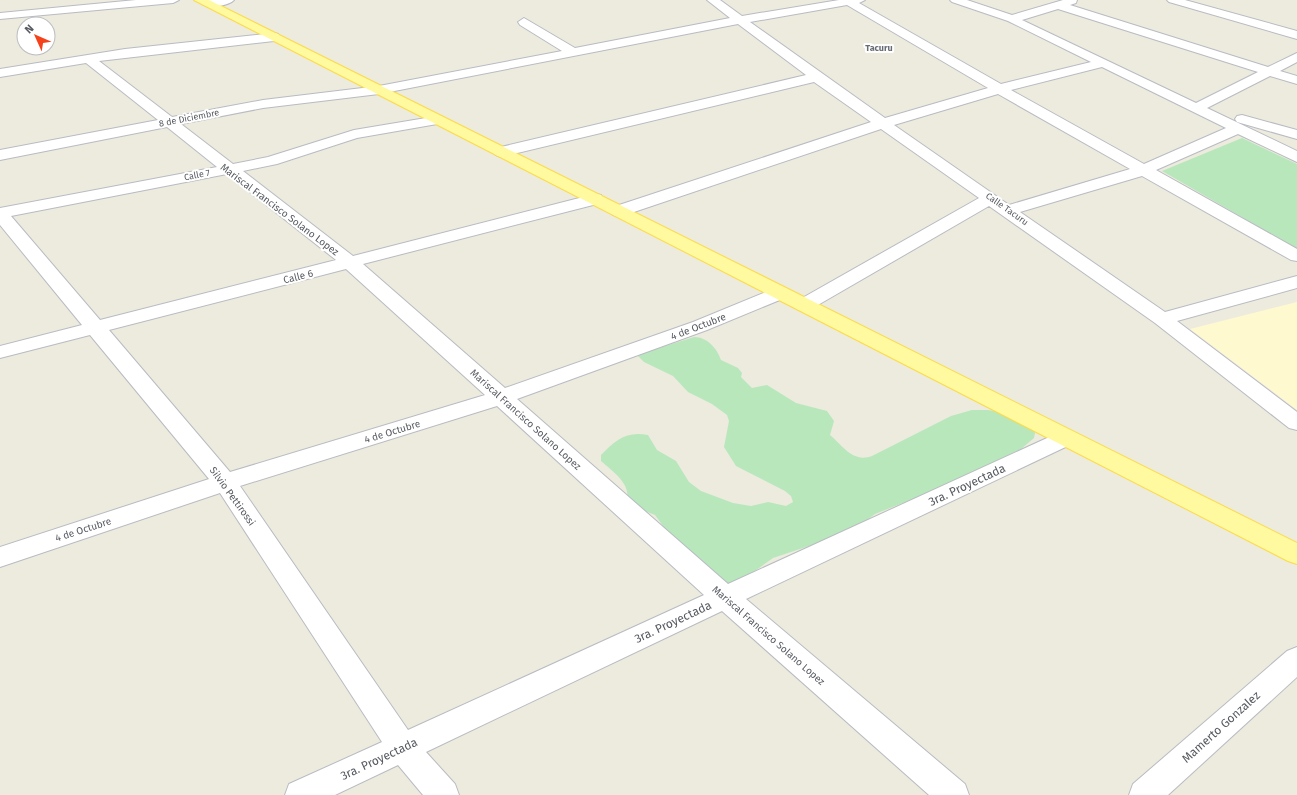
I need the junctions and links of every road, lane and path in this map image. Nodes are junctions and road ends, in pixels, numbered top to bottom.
1 (173, 0) edge
2 (228, 0) edge
3 (713, 0) edge
4 (956, 0) edge
5 (1073, 0) edge
6 (1173, 0) edge
7 (854, 1) edge
8 (204, 2) edge
9 (1058, 5) junction
10 (0, 16) edge
11 (1012, 19) junction
12 (740, 20) junction
13 (524, 22) dead end
14 (1297, 35) edge
15 (274, 37) junction
16 (573, 52) junction
17 (1297, 57) edge
18 (88, 58) junction
19 (1104, 63) junction
20 (1266, 72) junction
21 (0, 73) edge
22 (816, 77) junction
23 (1297, 80) edge
24 (999, 89) junction
25 (379, 90) junction
26 (1168, 93) junction
27 (1216, 98) junction
28 (1198, 107) junction
29 (438, 120) junction
30 (168, 122) junction
31 (884, 123) junction
32 (1237, 129) junction
33 (1297, 135) edge
34 (501, 152) junction
35 (0, 155) edge
36 (1297, 157) edge
37 (229, 169) junction
38 (1144, 170) junction
39 (990, 198) junction
40 (595, 199) junction
41 (1009, 210) junction
42 (619, 211) junction
43 (0, 214) edge
44 (1297, 256) edge
45 (351, 263) junction
46 (1297, 282) edge
47 (780, 293) junction
48 (804, 305) junction
49 (1162, 319) junction
50 (97, 328) junction
51 (0, 352) edge
52 (501, 397) junction
53 (1297, 423) edge
54 (1066, 438) junction
55 (225, 482) junction
56 (1297, 554) edge
57 (0, 557) edge
58 (726, 598) junction
59 (1297, 659) edge
60 (403, 748) junction
61 (301, 795) edge
62 (443, 795) edge
63 (953, 795) edge
64 (1145, 795) edge

1 - 10 street
2 - 8 street
3 - 12 street, Calle Tacuru
4 - 11 street
5 - 9 street
6 - 14 street
7 - 12 street, 8 de Diciembre
7 - 24 street
8 - 15 main road
9 - 11 street
9 - 20 street
11 - 19 street
12 - 16 street, 8 de Diciembre
12 - 22 street, Calle Tacuru
13 - 16 street
15 - 18 street
15 - 25 main road
16 - 25 street, 8 de Diciembre
17 - 20 street
18 - 21 street
18 - 30 street, Mariscal Francisco Solano Lopez
19 - 24 street
19 - 26 street
20 - 23 street
20 - 27 street
22 - 31 street, Calle Tacuru
22 - 34 street
24 - 31 street
24 - 38 street
25 - 29 main road
25 - 30 street, 8 de Diciembre
26 - 27 street
26 - 28 street
27 - 28 street
28 - 32 street
28 - 33 street
29 - 34 main road
29 - 37 street, Calle 7
30 - 35 street, 8 de Diciembre
30 - 37 street, Mariscal Francisco Solano Lopez
31 - 39 street, Calle Tacuru
31 - 42 street
32 - 36 street
32 - 38 street
34 - 40 main road
37 - 43 street, Calle 7
37 - 45 street, Mariscal Francisco Solano Lopez
38 - 41 street
38 - 44 street
39 - 41 street, Calle Tacuru
39 - 48 street
40 - 42 main road
40 - 45 street, Calle 6
41 - 49 street, Calle Tacuru
42 - 47 main road
43 - 50 street, Silvio Pettirossi
45 - 50 street, Calle 6
45 - 52 street, Mariscal Francisco Solano Lopez
46 - 49 street
47 - 48 main road
47 - 52 street, 4 de Octubre
48 - 54 main road
49 - 53 street, Calle Tacuru
50 - 51 street, Calle 6
50 - 55 street, Silvio Pettirossi
52 - 55 street, 4 de Octubre
52 - 58 street, Mariscal Francisco Solano Lopez
54 - 56 main road
54 - 58 street, 3ra. Proyectada
55 - 57 street, 4 de Octubre
55 - 60 street, Silvio Pettirossi
58 - 60 street, 3ra. Proyectada
58 - 63 street, Mariscal Francisco Solano Lopez
59 - 64 street, Mamerto Gonzalez
60 - 61 street, 3ra. Proyectada
60 - 62 street, Silvio Pettirossi

